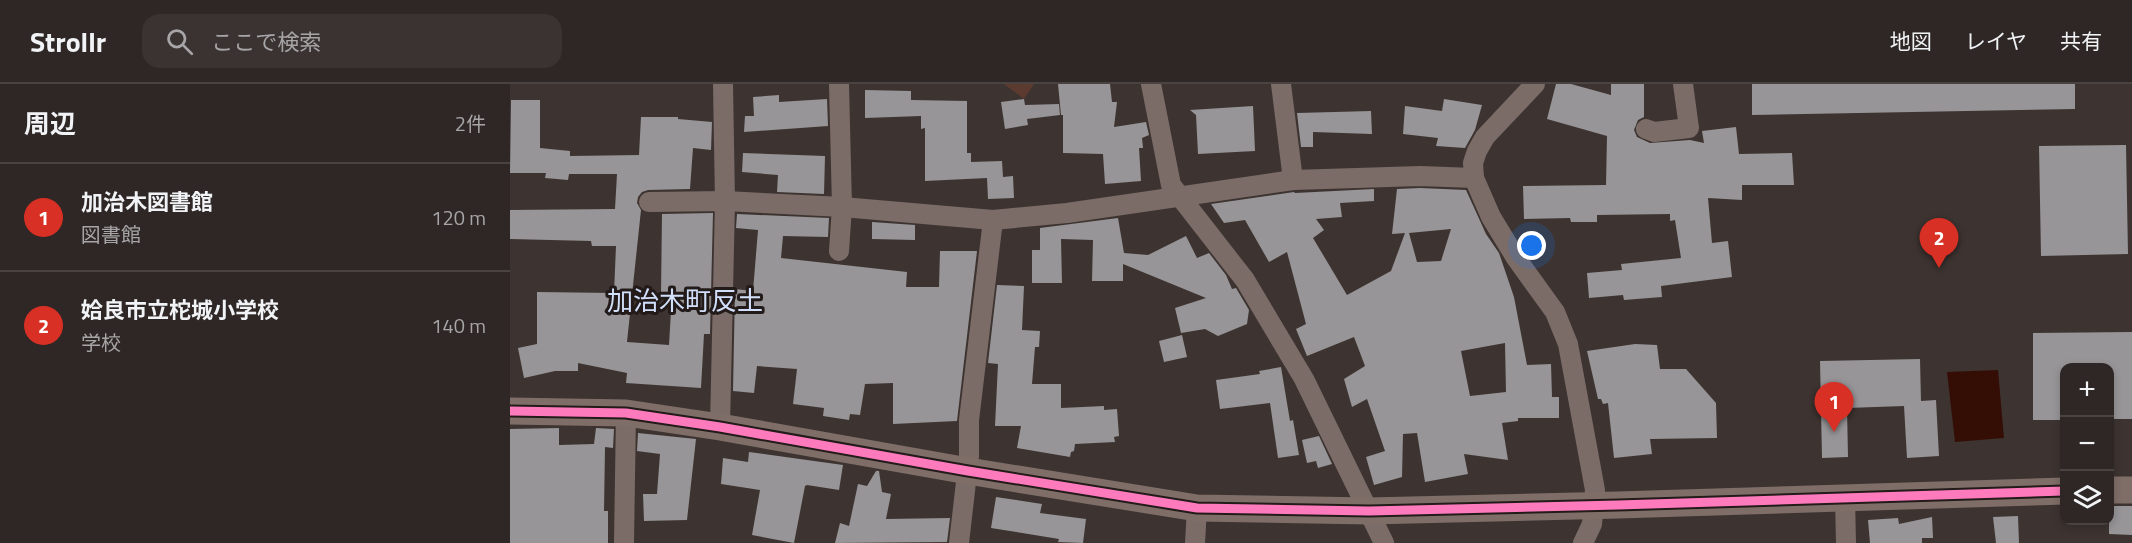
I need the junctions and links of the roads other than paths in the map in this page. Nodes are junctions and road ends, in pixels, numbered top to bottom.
1 (723, 84) edge
2 (839, 84) edge
3 (1151, 84) edge
4 (1281, 84) edge
5 (1535, 84) edge
6 (1683, 84) edge
7 (1646, 129) dead end
8 (1474, 178) junction
9 (1293, 180) junction
10 (1181, 197) junction
11 (725, 201) junction
12 (649, 202) dead end
13 (842, 207) junction
14 (993, 220) junction
15 (839, 250) dead end
16 (510, 408) edge
17 (626, 413) junction
18 (720, 427) junction
19 (968, 471) junction
20 (2114, 490) edge
21 (2132, 490) edge
22 (2060, 491) edge
23 (1845, 497) junction
24 (1594, 506) junction
25 (1197, 508) junction
26 (1369, 511) junction
27 (624, 543) edge
28 (959, 543) edge
29 (1195, 543) edge
30 (1384, 543) edge
31 (1583, 543) edge
32 (1846, 543) edge

1 - 11 street
2 - 13 street
3 - 10 street
4 - 9 street
5 - 8 street
6 - 7 street
8 - 9 street
8 - 24 street
9 - 10 street
10 - 14 street
10 - 26 street
11 - 12 street
11 - 13 street
11 - 18 street
13 - 14 street
13 - 15 street
14 - 19 street
16 - 17 street
17 - 18 street
17 - 27 street
18 - 19 street
19 - 25 street
19 - 28 street
20 - 21 street
22 - 23 street
23 - 24 street
23 - 32 street
24 - 26 street
24 - 31 street
25 - 26 street
25 - 29 street
26 - 30 street

